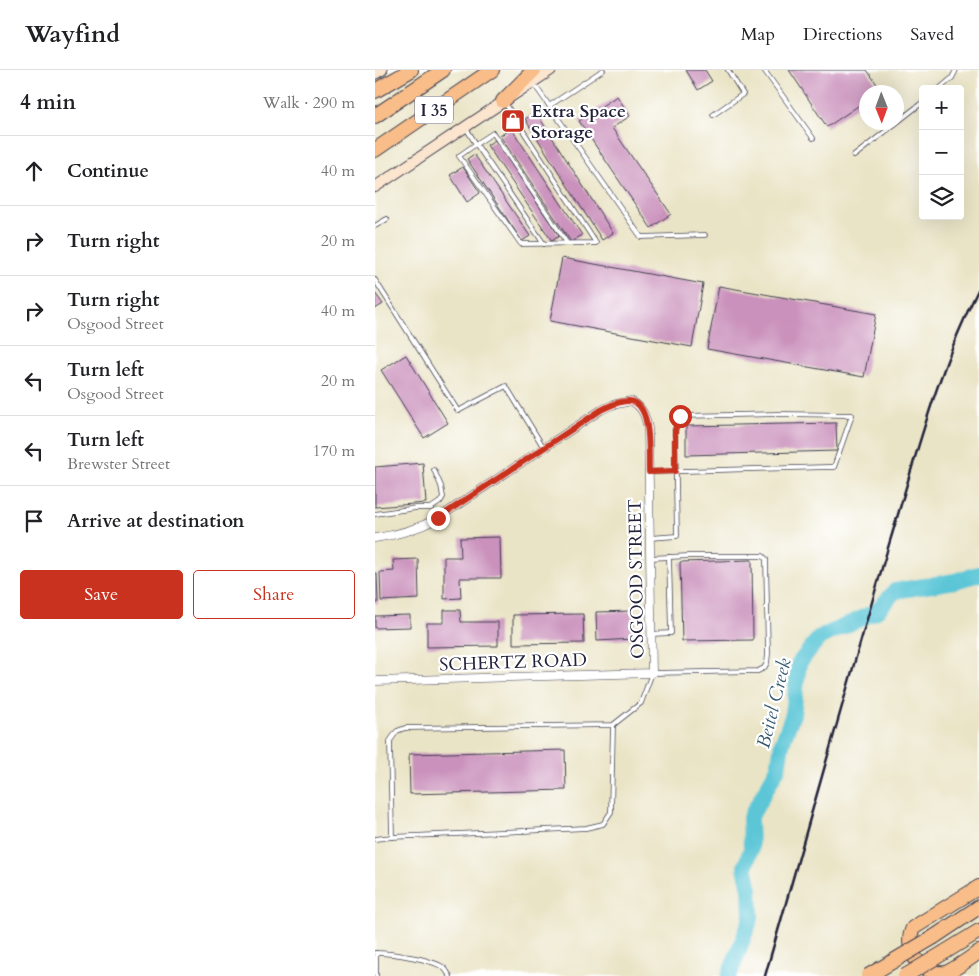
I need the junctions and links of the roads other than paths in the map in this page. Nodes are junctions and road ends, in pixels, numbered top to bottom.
1 (382, 70) edge
2 (411, 70) edge
3 (443, 70) edge
4 (492, 70) edge
5 (551, 70) edge
6 (603, 70) edge
7 (729, 70) edge
8 (764, 70) edge
9 (956, 70) edge
10 (375, 74) edge
11 (533, 76) edge
12 (944, 85) edge
13 (375, 91) edge
14 (503, 101) junction
15 (919, 105) edge
16 (549, 106) junction
17 (713, 115) dead end
18 (375, 116) edge
19 (465, 126) junction
20 (813, 138) dead end
21 (476, 144) junction
22 (375, 150) edge
23 (854, 156) dead end
24 (375, 187) edge
25 (387, 219) dead end
26 (375, 226) edge
27 (705, 235) dead end
28 (544, 244) junction
29 (567, 244) junction
30 (375, 280) edge
31 (544, 448) junction
32 (434, 470) dead end
33 (675, 471) junction
34 (649, 472) junction
35 (431, 508) junction
36 (375, 514) edge
37 (438, 518) junction
38 (375, 538) edge
39 (650, 538) junction
40 (669, 557) junction
41 (650, 558) junction
42 (652, 634) junction
43 (652, 673) junction
44 (375, 681) edge
45 (613, 725) junction
46 (392, 837) junction
47 (375, 839) edge
48 (979, 887) edge
49 (979, 908) edge
50 (979, 931) edge
51 (979, 952) edge
52 (375, 953) edge
53 (376, 976) edge
54 (450, 976) edge
55 (868, 976) edge
56 (905, 976) edge

1 - 10 main road
2 - 13 highway
3 - 18 highway, I 35
4 - 22 highway, I 35
5 - 11 main road
6 - 16 lane
7 - 17 lane
8 - 20 lane
9 - 12 lane
11 - 14 highway
11 - 16 lane
14 - 19 main road
14 - 29 lane
15 - 23 lane
16 - 27 lane
19 - 21 lane
19 - 24 main road
21 - 28 lane
21 - 28 lane
21 - 29 lane
25 - 26 lane
28 - 29 lane
30 - 31 lane
31 - 34 street, OSGOOD STREET
31 - 37 street
32 - 35 lane
33 - 33 lane
33 - 34 lane
33 - 39 lane
34 - 39 street, OSGOOD STREET
35 - 36 lane
35 - 37 lane
37 - 38 street
39 - 41 street, OSGOOD STREET
40 - 41 lane
40 - 42 lane
40 - 43 lane
41 - 42 street, OSGOOD STREET
42 - 43 street, OSGOOD STREET
43 - 44 street, SCHERTZ ROAD
43 - 45 lane
45 - 46 lane
45 - 46 lane
46 - 47 lane
48 - 51 highway
49 - 55 highway, bridge
50 - 56 highway, bridge
52 - 53 lane
52 - 54 lane

